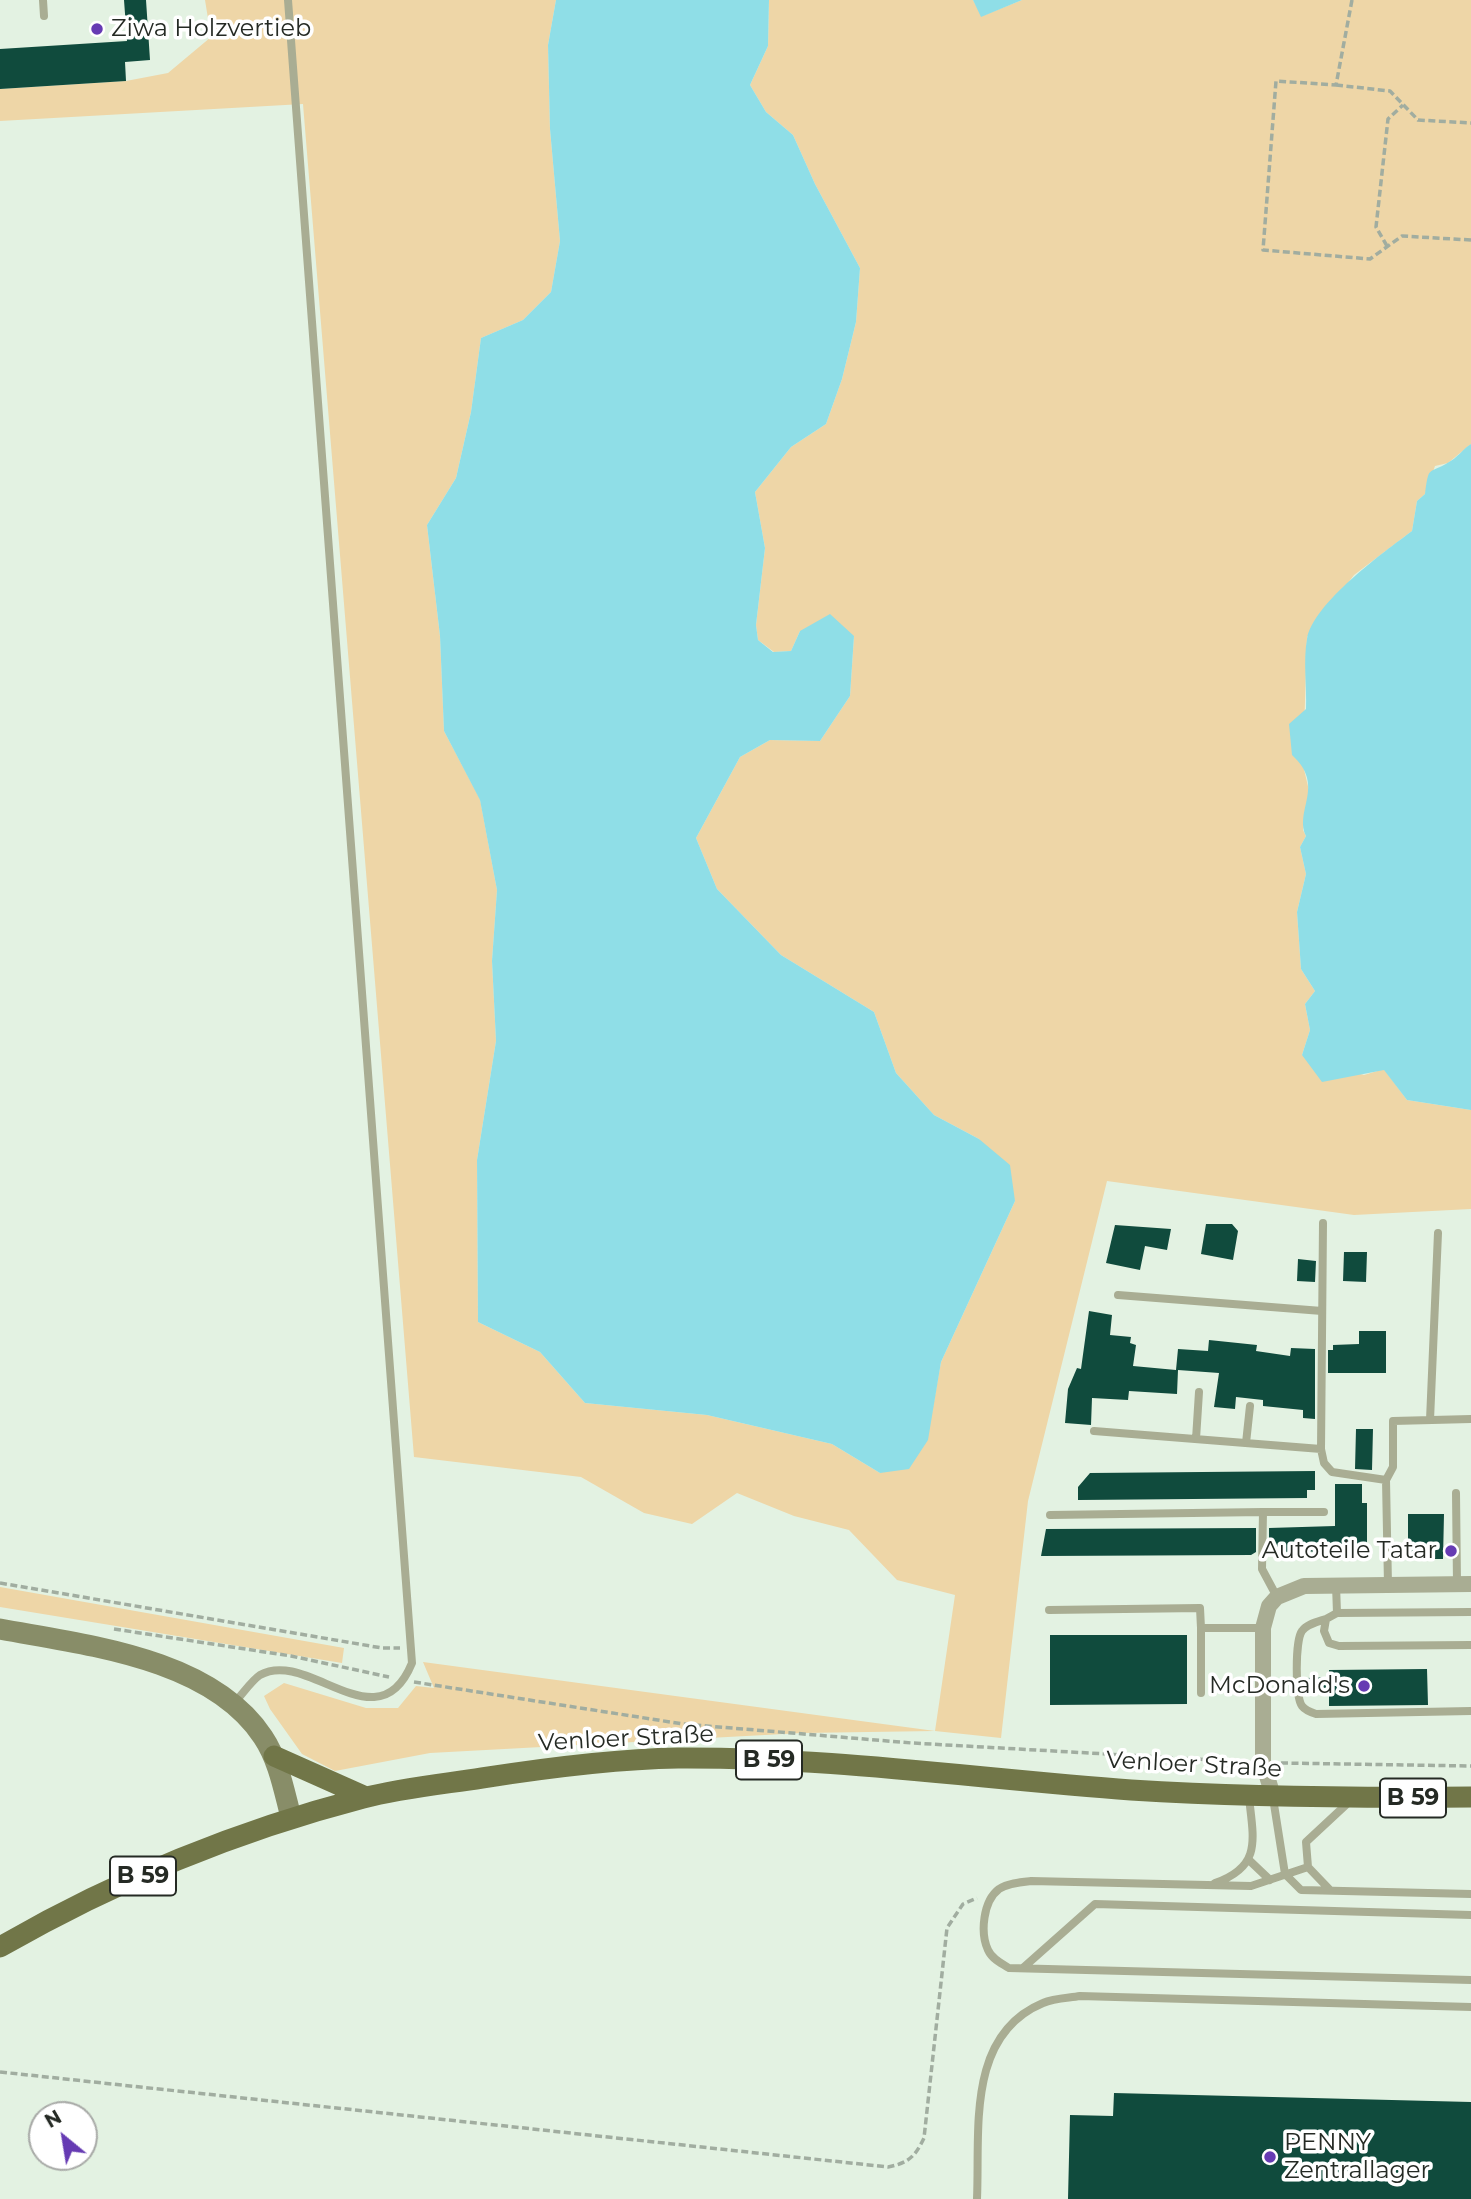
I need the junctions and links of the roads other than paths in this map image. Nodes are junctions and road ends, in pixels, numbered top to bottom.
1 (43, 0) edge
2 (288, 0) edge
3 (44, 16) dead end
4 (1323, 1223) dead end
5 (1438, 1233) dead end
6 (1118, 1295) dead end
7 (1322, 1311) junction
8 (1199, 1392) dead end
9 (1250, 1406) dead end
10 (1471, 1419) edge
11 (1430, 1420) junction
12 (1094, 1431) dead end
13 (1196, 1439) junction
14 (1246, 1443) junction
15 (1321, 1449) junction
16 (1386, 1480) junction
17 (1456, 1493) dead end
18 (1324, 1512) dead end
19 (1263, 1513) junction
20 (1050, 1515) dead end
21 (1464, 1584) edge
22 (1336, 1585) junction
23 (1388, 1585) junction
24 (1277, 1597) junction
25 (1049, 1610) dead end
26 (1471, 1612) edge
27 (1337, 1613) junction
28 (1326, 1619) junction
29 (1201, 1628) junction
30 (1263, 1628) junction
31 (0, 1629) edge
32 (1471, 1645) edge
33 (1201, 1693) dead end
34 (234, 1703) junction
35 (1471, 1711) edge
36 (274, 1755) junction
37 (1249, 1795) junction
38 (1273, 1796) junction
39 (366, 1797) junction
40 (1471, 1797) edge
41 (1354, 1798) junction
42 (291, 1817) junction
43 (1250, 1861) junction
44 (1308, 1867) junction
45 (1285, 1874) junction
46 (1270, 1880) junction
47 (1209, 1885) junction
48 (1330, 1890) junction
49 (1471, 1894) edge
50 (1471, 1916) edge
51 (0, 1947) edge
52 (1024, 1967) junction
53 (1471, 1980) edge
54 (1471, 2007) edge
55 (978, 2199) edge

1 - 3 lane
2 - 34 lane
4 - 7 lane
5 - 11 lane
6 - 7 lane
7 - 15 lane
8 - 13 lane
9 - 14 lane
10 - 11 lane
11 - 16 lane
12 - 13 lane
13 - 14 lane
14 - 15 lane
15 - 16 lane
16 - 23 lane
17 - 21 lane
18 - 19 lane
19 - 20 lane
19 - 24 lane
21 - 23 street
22 - 23 street
22 - 24 street
22 - 27 lane
24 - 30 street
25 - 29 lane
26 - 27 lane
27 - 28 lane
28 - 32 lane
28 - 35 lane
29 - 30 lane
29 - 33 lane
30 - 38 street
31 - 34 main road
34 - 36 main road
36 - 39 main road
36 - 42 main road
37 - 38 main road, Venloer Straße / B 59
37 - 39 main road, Venloer Straße / B 59
37 - 43 lane
38 - 41 main road, Venloer Straße / B 59
38 - 45 lane
39 - 42 main road, Venloer Straße / B 59
40 - 41 main road, Venloer Straße / B 59
41 - 44 lane
42 - 51 main road, B 59
43 - 46 lane
43 - 47 lane
44 - 45 lane
44 - 48 lane
45 - 46 lane
45 - 48 lane
46 - 47 lane
47 - 52 lane
48 - 49 lane
50 - 52 lane
52 - 53 lane
54 - 55 lane

